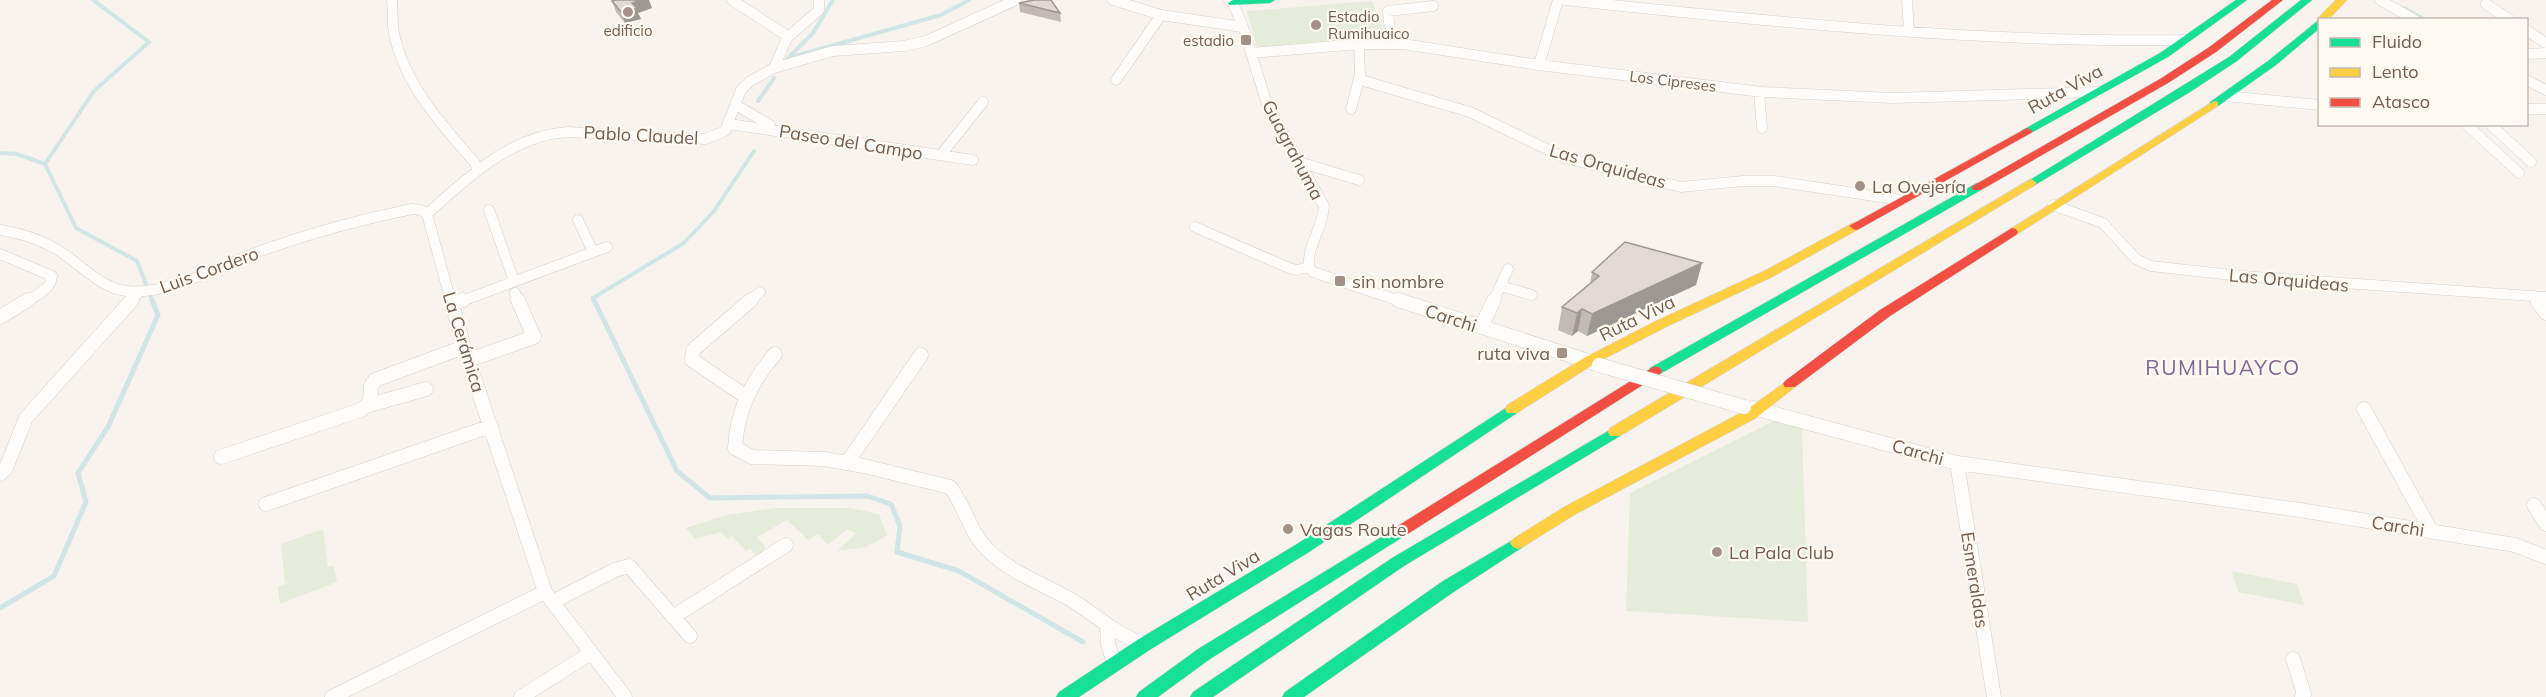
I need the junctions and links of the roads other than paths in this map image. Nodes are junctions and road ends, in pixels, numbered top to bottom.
1 (392, 0) edge
2 (732, 0) edge
3 (819, 0) edge
4 (1016, 0) edge
5 (1113, 0) edge
6 (1270, 0) edge
7 (1558, 0) edge
8 (1565, 0) edge
9 (1907, 0) edge
10 (2242, 0) edge
11 (2278, 0) edge
12 (2307, 0) edge
13 (2342, 0) edge
14 (2380, 0) edge
15 (1231, 2) edge
16 (2486, 4) dead end
17 (1433, 6) dead end
18 (1161, 15) junction
19 (2324, 18) edge
20 (2412, 18) edge
21 (2507, 18) edge
22 (2318, 24) edge
23 (1243, 27) junction
24 (1909, 31) junction
25 (2528, 31) edge
26 (787, 38) junction
27 (2185, 40) junction
28 (1391, 43) junction
29 (2546, 43) edge
30 (1359, 44) junction
31 (1251, 53) junction
32 (2546, 53) edge
33 (2528, 54) edge
34 (1539, 65) junction
35 (774, 68) junction
36 (1116, 80) dead end
37 (1363, 80) junction
38 (2528, 81) edge
39 (2546, 90) edge
40 (1759, 92) junction
41 (2098, 92) junction
42 (2226, 96) junction
43 (983, 102) dead end
44 (736, 105) junction
45 (2318, 105) edge
46 (1351, 109) dead end
47 (2528, 109) edge
48 (2546, 109) edge
49 (729, 124) junction
50 (2468, 126) edge
51 (2492, 126) edge
52 (1762, 128) dead end
53 (788, 132) junction
54 (941, 155) junction
55 (973, 160) dead end
56 (1299, 162) junction
57 (2531, 162) dead end
58 (477, 169) junction
59 (2519, 173) dead end
60 (1359, 180) dead end
61 (1901, 200) junction
62 (2053, 205) junction
63 (489, 210) dead end
64 (427, 214) junction
65 (578, 220) dead end
66 (1195, 227) dead end
67 (0, 230) edge
68 (607, 247) dead end
69 (593, 252) junction
70 (0, 254) edge
71 (1309, 267) junction
72 (1508, 269) dead end
73 (1500, 286) junction
74 (514, 287) junction
75 (139, 292) junction
76 (760, 292) dead end
77 (1532, 295) dead end
78 (2540, 297) edge
79 (452, 304) junction
80 (2546, 313) edge
81 (0, 317) edge
82 (1481, 327) junction
83 (466, 354) junction
84 (775, 354) dead end
85 (921, 355) dead end
86 (1594, 363) junction
87 (426, 389) dead end
88 (745, 396) junction
89 (366, 406) junction
90 (1760, 408) junction
91 (2364, 409) dead end
92 (491, 426) junction
93 (221, 457) dead end
94 (847, 463) junction
95 (1957, 463) junction
96 (0, 474) edge
97 (266, 504) dead end
98 (2534, 505) dead end
99 (2546, 524) edge
100 (2431, 531) junction
101 (786, 545) dead end
102 (2546, 557) edge
103 (548, 597) junction
104 (673, 617) junction
105 (1107, 626) junction
106 (690, 636) dead end
107 (1145, 644) junction
108 (591, 653) junction
109 (2293, 659) dead end
110 (1114, 663) junction
111 (332, 697) edge
112 (521, 697) edge
113 (625, 697) edge
114 (1065, 697) edge
115 (1145, 697) edge
116 (1200, 697) edge
117 (1291, 697) edge
118 (1994, 697) edge
119 (2302, 697) edge

1 - 58 street
2 - 26 street
3 - 26 street
4 - 35 street
5 - 18 street
6 - 15 main road
7 - 34 street
8 - 24 street
9 - 24 street
10 - 27 main road, Ruta Viva
11 - 115 main road
12 - 116 main road
13 - 19 main road
14 - 20 street
15 - 23 street, Guagrahuma
16 - 21 street
17 - 28 street
18 - 23 street
18 - 36 street
22 - 42 main road
23 - 31 street, Guagrahuma
24 - 27 street
25 - 29 street
26 - 35 street
27 - 41 main road, Ruta Viva
28 - 30 street, Los Cipreses
28 - 34 street, Los Cipreses
30 - 31 street, Los Cipreses
30 - 37 street
31 - 56 street, Guagrahuma
32 - 33 street
34 - 40 street, Los Cipreses
35 - 44 street
37 - 46 street
37 - 61 street, Las Orquideas
38 - 39 street
40 - 41 street, Los Cipreses
40 - 52 street
41 - 61 main road, Ruta Viva
42 - 45 street
42 - 62 main road
43 - 54 street
44 - 49 street
44 - 53 street
47 - 48 street
49 - 53 street, Paseo del Campo
49 - 58 street, Pablo Claudel
50 - 59 street
51 - 57 street
53 - 54 street, Paseo del Campo
54 - 55 street, Paseo del Campo
56 - 60 street
56 - 71 street, Guagrahuma
58 - 64 street
61 - 86 main road, Ruta Viva
62 - 78 street, Las Orquideas
62 - 90 main road
63 - 74 street
64 - 75 street, Luis Cordero
64 - 79 street, La Cerámica
65 - 69 street
66 - 71 street, Carchi
67 - 75 street, Luis Cordero
68 - 69 street
69 - 74 street
70 - 81 street
71 - 82 street, Carchi
72 - 73 street
73 - 77 street
73 - 82 street
74 - 79 street
74 - 83 street
75 - 96 street
76 - 88 street
78 - 80 street
79 - 83 street, La Cerámica
82 - 86 street, Carchi
83 - 89 street
83 - 92 street, La Cerámica
84 - 88 street
85 - 94 street
86 - 90 street, Carchi, bridge
86 - 107 main road, Ruta Viva
87 - 89 street
88 - 94 street
89 - 93 street
90 - 95 street, Carchi
90 - 117 main road
91 - 100 street
92 - 97 street
92 - 103 street, La Cerámica
94 - 105 street
95 - 100 street, Carchi
95 - 118 street, Esmeraldas
98 - 99 street
100 - 102 street, Carchi
101 - 104 street
103 - 104 street
103 - 108 street, La Cerámica
103 - 111 street
104 - 106 street
105 - 107 street
105 - 110 street
107 - 110 main road, Ruta Viva
108 - 112 street
108 - 113 street, La Cerámica
109 - 119 street
110 - 114 main road, Ruta Viva

